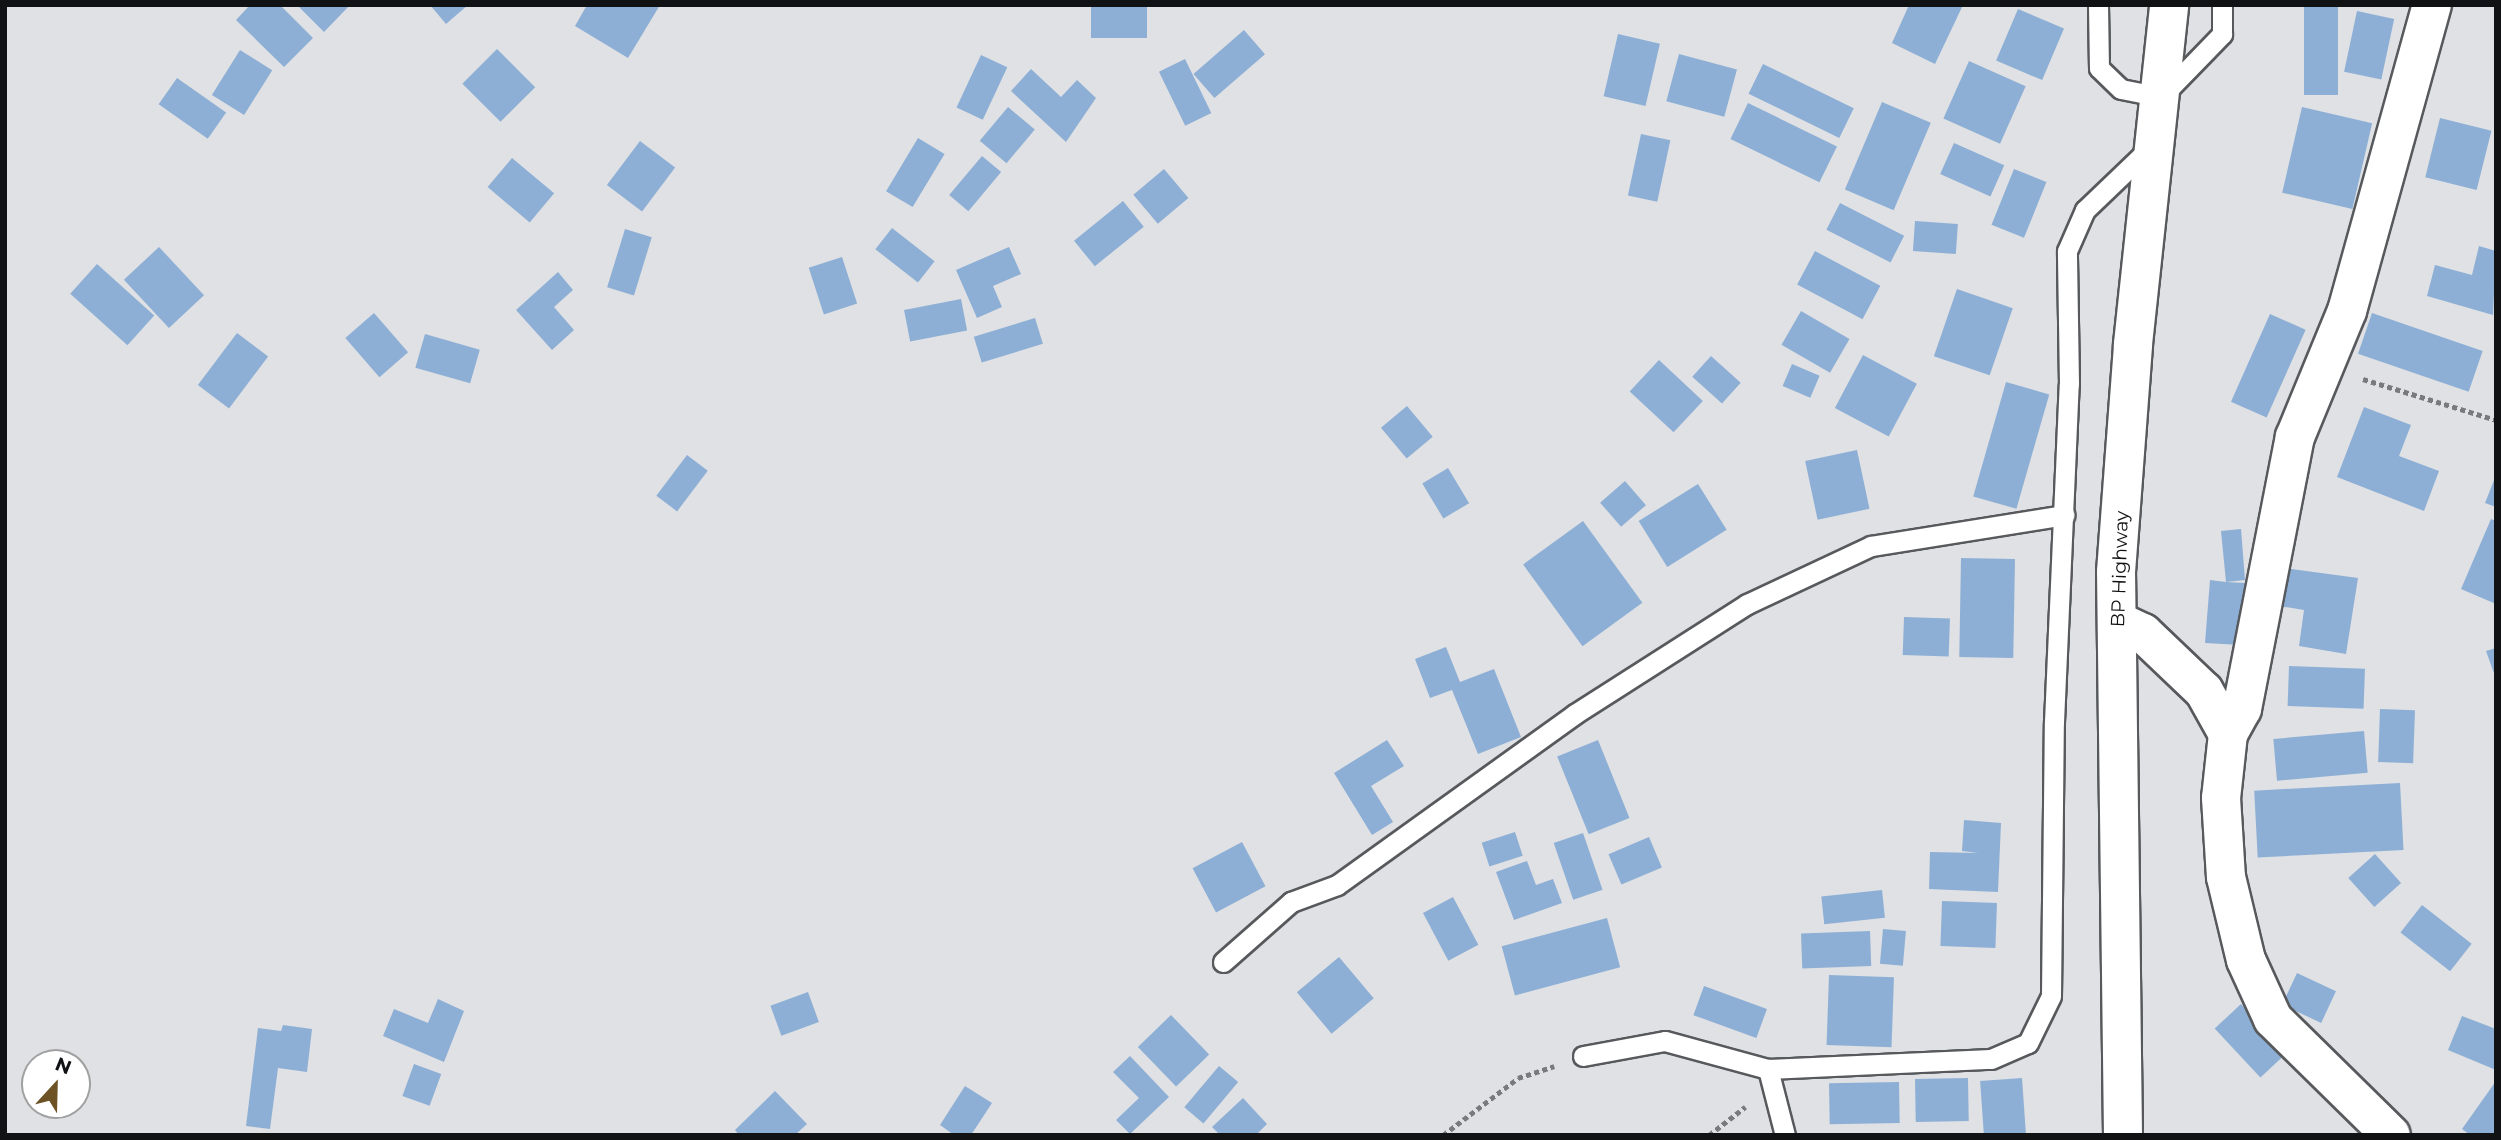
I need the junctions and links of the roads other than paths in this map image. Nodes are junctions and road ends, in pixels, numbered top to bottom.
1 (2098, 5) edge
2 (2169, 5) edge
3 (2222, 5) edge
4 (2432, 5) edge
5 (2161, 97) junction
6 (2158, 140) junction
7 (2065, 514) junction
8 (2117, 621) junction
9 (2228, 734) junction
10 (1223, 962) dead end
11 (1583, 1056) road end
12 (1768, 1069) junction
13 (1784, 1135) edge
14 (2123, 1135) edge
15 (2391, 1135) edge

1 - 5 lane
2 - 5 main road, BP Highway
3 - 5 lane
4 - 9 main road
5 - 6 main road, BP Highway
6 - 7 lane
6 - 8 main road, BP Highway
7 - 10 lane
7 - 12 lane
8 - 9 main road
8 - 14 main road, BP Highway
9 - 15 main road
11 - 12 lane
12 - 13 lane

